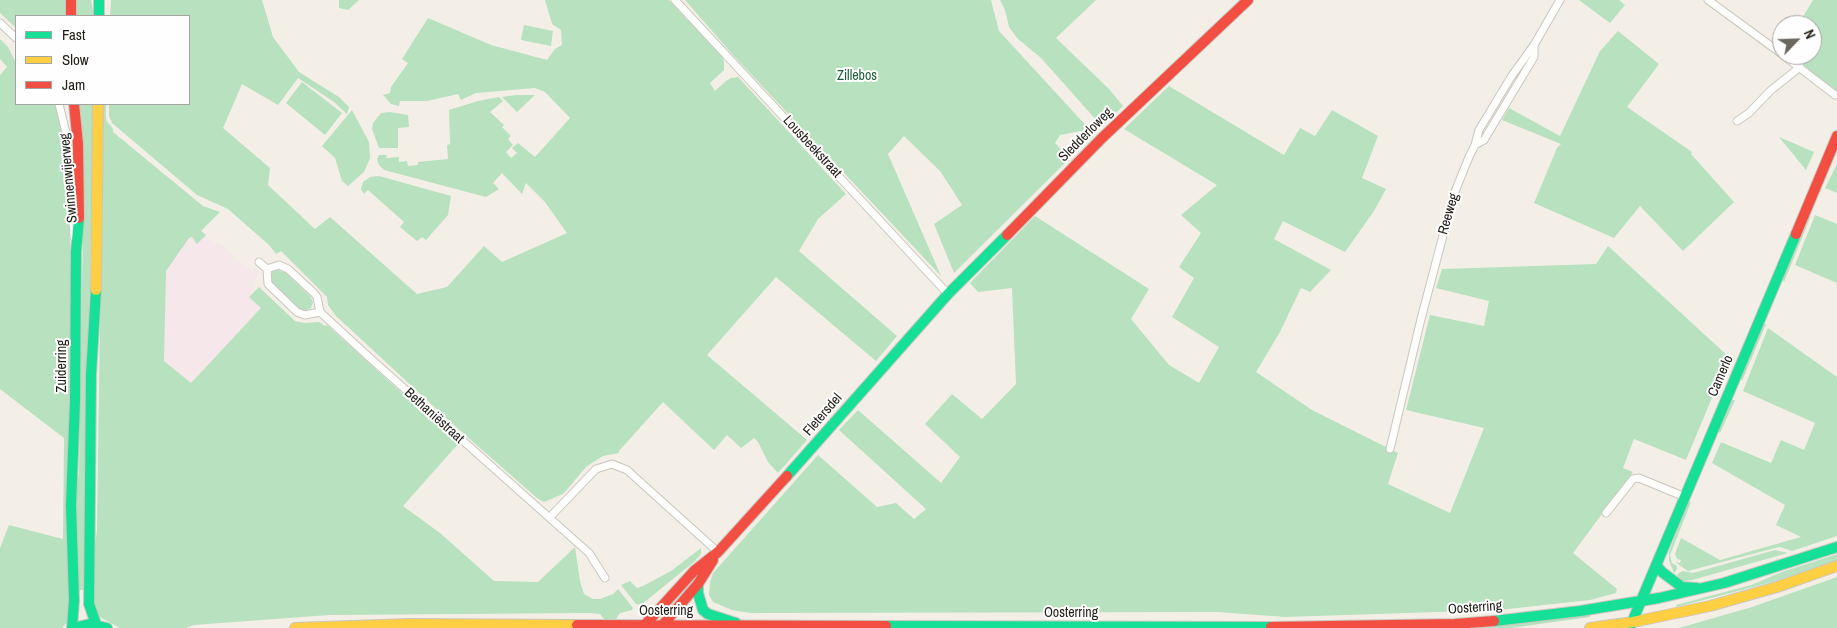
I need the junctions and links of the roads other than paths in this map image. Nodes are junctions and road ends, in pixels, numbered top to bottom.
1 (71, 0) edge
2 (674, 0) edge
3 (1248, 0) edge
4 (1560, 0) edge
5 (1708, 0) edge
6 (70, 15) edge
7 (0, 23) edge
8 (15, 37) edge
9 (1772, 48) edge
10 (1796, 65) edge
11 (1800, 68) junction
12 (1835, 94) dead end
13 (59, 105) edge
14 (74, 105) edge
15 (98, 105) edge
16 (1737, 121) dead end
17 (1837, 136) edge
18 (76, 252) junction
19 (260, 262) dead end
20 (267, 269) junction
21 (948, 294) junction
22 (320, 312) junction
23 (1390, 449) dead end
24 (1685, 497) junction
25 (1606, 513) dead end
26 (550, 517) junction
27 (1837, 547) edge
28 (718, 552) junction
29 (1656, 565) junction
30 (1837, 566) edge
31 (605, 578) dead end
32 (698, 584) junction
33 (1699, 589) junction
34 (1641, 601) junction
35 (96, 624) junction
36 (742, 625) junction
37 (1631, 625) edge
38 (643, 627) edge
39 (661, 627) edge
40 (73, 628) edge
41 (107, 628) edge
42 (296, 628) edge
43 (1590, 628) edge

1 - 6 main road
2 - 21 street, Lousbeekstraat
3 - 21 main road, Sledderloweg
4 - 23 street, Reeweg
5 - 9 street
7 - 8 street
10 - 11 street
11 - 12 street
11 - 16 street
13 - 18 street, Swinnenwijerweg
14 - 18 main road, Zuiderring
15 - 35 main road, Zuiderring
17 - 24 main road, Camerlo
18 - 40 main road, Zuiderring
19 - 20 street
20 - 22 street, Bethaniëstraat
20 - 22 street
21 - 28 main road, Fletersdel
22 - 26 street, Bethaniëstraat
24 - 25 street
24 - 29 main road, Camerlo
26 - 28 street
26 - 31 street, Bethaniëstraat
27 - 33 main road, Oosterring
28 - 32 main road, Fletersdel
28 - 38 main road, Fletersdel
29 - 33 main road
29 - 34 main road, Camerlo
30 - 37 main road
32 - 36 main road
32 - 39 main road, Fletersdel
33 - 34 main road, Oosterring
34 - 36 main road, Oosterring
34 - 37 main road, Camerlo
35 - 40 main road
35 - 41 main road
36 - 39 main road, Oosterring
37 - 43 main road
38 - 39 main road, Oosterring
38 - 42 main road, Oosterring

